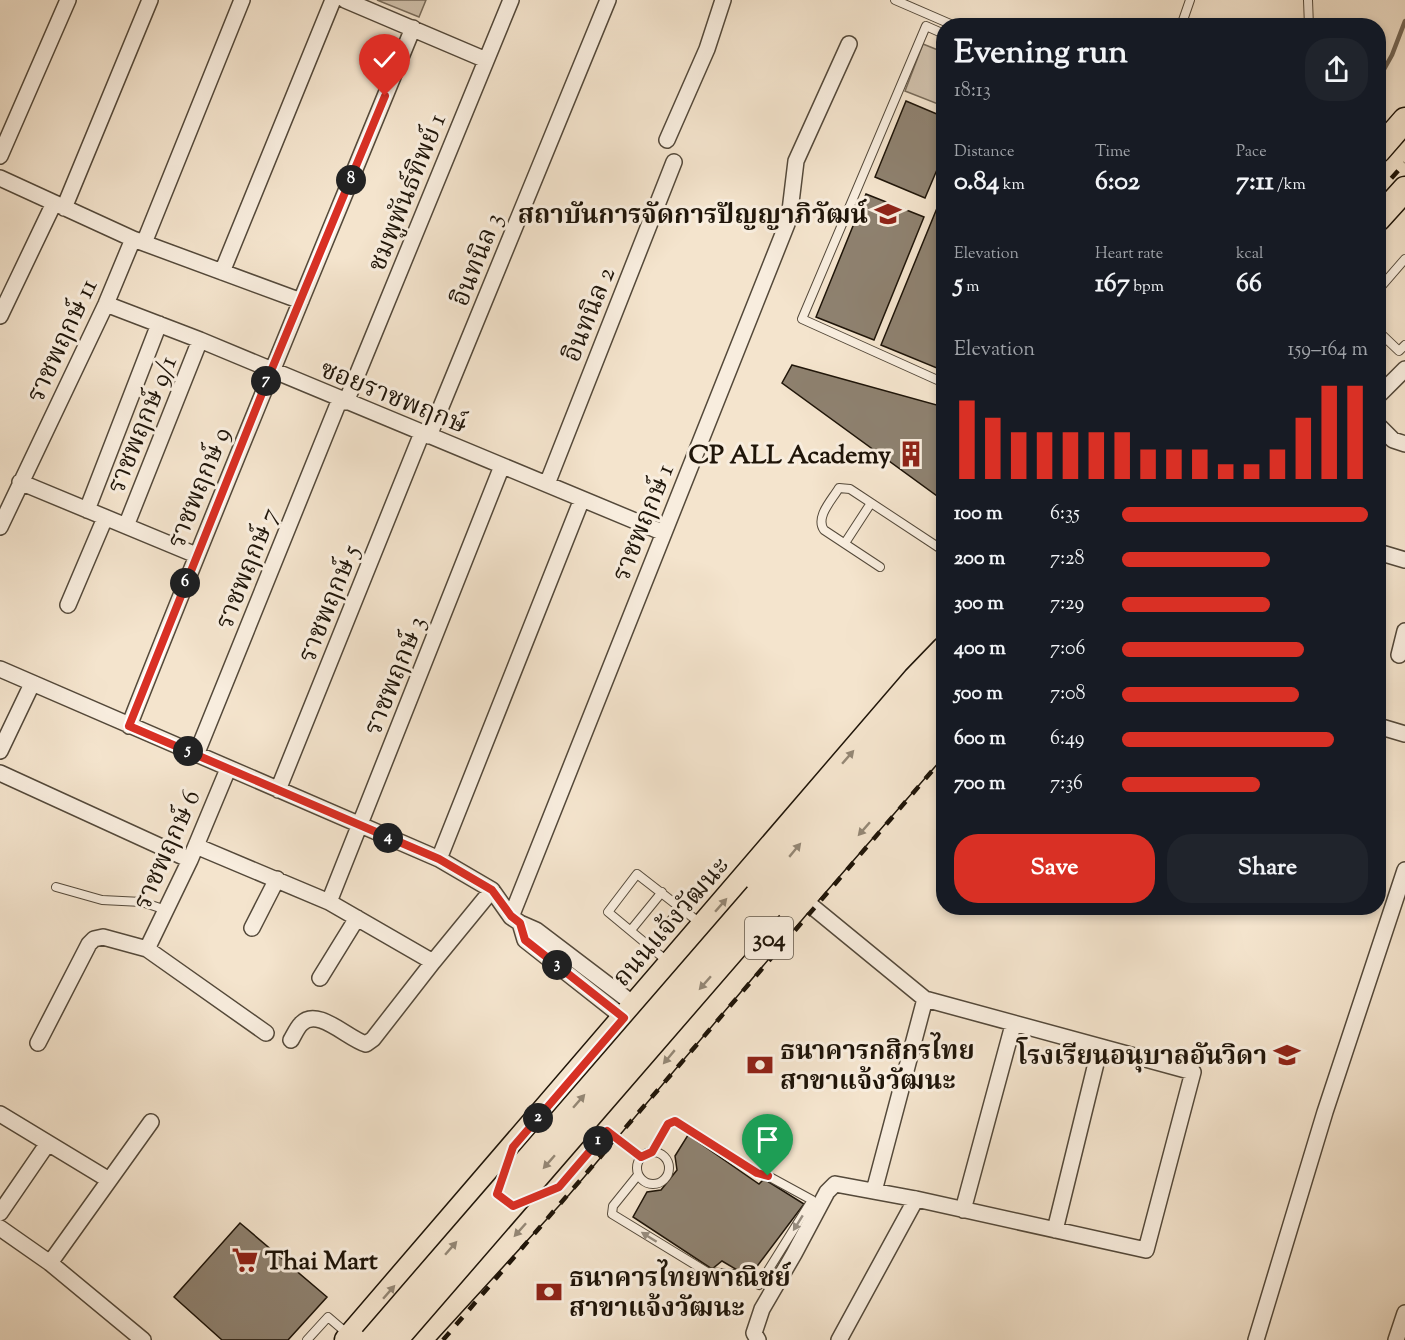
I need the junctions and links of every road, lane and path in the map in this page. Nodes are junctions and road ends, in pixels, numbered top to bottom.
1 (68, 0) edge
2 (150, 0) edge
3 (242, 0) edge
4 (333, 0) edge
5 (345, 0) edge
6 (511, 0) edge
7 (608, 0) edge
8 (723, 0) edge
9 (895, 0) edge
10 (1190, 0) edge
11 (1308, 0) edge
12 (937, 18) edge
13 (1184, 18) edge
14 (1309, 18) edge
15 (413, 28) junction
16 (936, 30) edge
17 (849, 44) dead end
18 (486, 60) junction
19 (1405, 120) edge
20 (667, 140) dead end
21 (1386, 142) edge
22 (0, 156) edge
23 (674, 162) dead end
24 (0, 178) edge
25 (1405, 189) edge
26 (59, 205) junction
27 (1386, 210) edge
28 (139, 241) junction
29 (1405, 259) edge
30 (222, 272) junction
31 (1386, 281) edge
32 (301, 301) junction
33 (105, 304) junction
34 (0, 316) edge
35 (159, 324) junction
36 (1386, 339) edge
37 (200, 340) junction
38 (1405, 345) edge
39 (1405, 369) edge
40 (271, 371) junction
41 (936, 379) edge
42 (1386, 388) edge
43 (343, 401) junction
44 (1386, 433) edge
45 (426, 435) junction
46 (1405, 444) edge
47 (502, 466) junction
48 (21, 482) junction
49 (547, 484) junction
50 (582, 499) junction
51 (871, 503) junction
52 (87, 510) junction
53 (105, 518) junction
54 (126, 526) junction
55 (0, 527) edge
56 (664, 533) junction
57 (845, 543) junction
58 (936, 546) edge
59 (1386, 554) edge
60 (196, 555) junction
61 (1405, 560) edge
62 (880, 567) dead end
63 (68, 605) dead end
64 (1405, 631) edge
65 (1399, 655) dead end
66 (936, 658) edge
67 (0, 669) edge
68 (936, 683) edge
69 (32, 684) junction
70 (936, 712) edge
71 (129, 726) junction
72 (1386, 728) edge
73 (1405, 734) edge
74 (936, 746) edge
75 (0, 751) edge
76 (196, 755) junction
77 (228, 769) junction
78 (0, 773) edge
79 (278, 790) junction
80 (360, 826) junction
81 (196, 846) junction
82 (439, 859) junction
83 (190, 860) junction
84 (1405, 870) edge
85 (277, 879) junction
86 (56, 887) dead end
87 (492, 890) junction
88 (663, 892) junction
89 (803, 899) junction
90 (764, 901) junction
91 (329, 902) junction
92 (681, 908) junction
93 (166, 910) junction
94 (357, 918) junction
95 (515, 920) junction
96 (703, 926) junction
97 (252, 928) dead end
98 (632, 930) junction
99 (650, 946) junction
100 (147, 949) junction
101 (433, 962) junction
102 (671, 964) junction
103 (320, 978) dead end
104 (925, 999) junction
105 (630, 1012) junction
106 (1013, 1024) junction
107 (266, 1033) dead end
108 (291, 1040) dead end
109 (38, 1043) dead end
110 (1100, 1047) junction
111 (0, 1114) edge
112 (151, 1122) dead end
113 (607, 1131) junction
114 (48, 1143) junction
115 (513, 1147) junction
116 (652, 1152) junction
117 (641, 1157) junction
118 (638, 1175) junction
119 (109, 1180) junction
120 (559, 1187) junction
121 (874, 1191) junction
122 (916, 1199) junction
123 (963, 1210) junction
124 (0, 1213) edge
125 (0, 1228) edge
126 (1055, 1230) junction
127 (50, 1263) junction
128 (1405, 1313) edge
129 (356, 1339) edge
130 (143, 1340) edge
131 (307, 1340) edge
132 (395, 1340) edge
133 (419, 1340) edge
134 (758, 1340) edge
135 (838, 1340) edge
136 (1256, 1340) edge
137 (1396, 1340) edge

1 - 22 street
2 - 26 street
3 - 28 street, ราชพฤกษ์ 11
4 - 30 street
5 - 15 street
6 - 18 street, ชมพูพันธ์ทิพย์ 1
7 - 45 street, อินทนิล 3
8 - 20 street
9 - 12 lane
10 - 13 lane
11 - 14 lane
15 - 18 street
15 - 32 street, ราชพฤกษ์ 9
16 - 41 lane
17 - 56 street, ราชพฤกษ์ 1
18 - 43 street, ชมพูพันธ์ทิพย์ 1
19 - 21 main road
23 - 49 street, อินทนิล 2
24 - 26 street
25 - 27 main road
26 - 28 street
26 - 34 street
28 - 30 street
28 - 33 street, ราชพฤกษ์ 11
29 - 31 lane
30 - 32 street
32 - 40 street, ราชพฤกษ์ 9
33 - 35 street, ซอยราชพฤกษ์
33 - 48 street, ราชพฤกษ์ 11
35 - 37 street, ซอยราชพฤกษ์
35 - 52 street, ราชพฤกษ์ 9/1
36 - 38 lane
37 - 40 street, ซอยราชพฤกษ์
37 - 54 street, ราชพฤกษ์ 9/1
39 - 42 street
40 - 43 street, ซอยราชพฤกษ์
40 - 60 street, ราชพฤกษ์ 9
43 - 45 street, ซอยราชพฤกษ์
43 - 76 street, ราชพฤกษ์ 7
44 - 46 street
45 - 47 street, ซอยราชพฤกษ์
45 - 79 street, ราชพฤกษ์ 5
47 - 49 street, ซอยราชพฤกษ์
47 - 80 street, ราชพฤกษ์ 3
48 - 52 street, ราชพฤกษ์ 9/1
48 - 55 street, ราชพฤกษ์ 11
49 - 50 street, ซอยราชพฤกษ์
50 - 56 street, ซอยราชพฤกษ์
50 - 82 street
51 - 57 lane
51 - 57 lane
51 - 58 lane
52 - 53 street, ราชพฤกษ์ 9/1
53 - 54 street, ราชพฤกษ์ 9/1
53 - 63 street
54 - 60 street, ราชพฤกษ์ 9/1
56 - 95 street, ราชพฤกษ์ 1
57 - 62 lane
59 - 61 street
60 - 71 street, ราชพฤกษ์ 9
64 - 65 street
96 -> 66 main road, ถนนแจ้งวัฒนะ / 304
67 - 69 street
90 -> 68 main road, ถนนแจ้งวัฒนะ
69 - 71 street
69 - 75 street
70 - 90 main road, ถนนแจ้งวัฒนะ
71 - 76 street
72 - 73 street
74 -> 89 main road, 304
76 - 77 street
77 - 79 street
77 - 81 street, ราชพฤกษ์ 6
78 - 83 street
79 - 80 street
80 - 82 street
80 - 91 street, ราชพฤกษ์ 3
81 - 83 street, ราชพฤกษ์ 6
81 - 85 street
82 - 87 street
83 - 93 street, ราชพฤกษ์ 6
84 - 136 street
85 - 91 street
85 - 97 street
86 - 93 lane
87 - 95 street
87 - 101 street
88 - 92 lane
88 - 98 lane
88 - 98 lane
89 - 104 street
89 -> 113 main road, 304
129 -> 90 main road, ถนนแจ้งวัฒนะ, bridge
90 -> 132 main road, ถนนแจ้งวัฒนะ, bridge
91 - 94 street
92 - 96 lane
92 - 99 lane
93 - 100 street, ราชพฤกษ์ 6
94 - 101 street
94 - 103 street
95 - 105 street
96 - 102 main road, ถนนแจ้งวัฒนะ / 304
98 - 99 lane
99 - 102 lane
100 - 107 street
100 - 109 street
101 - 108 street
102 - 105 main road, ถนนแจ้งวัฒนะ / 304
104 - 106 street
104 - 121 street
105 - 115 main road, ถนนแจ้งวัฒนะ / 304
106 - 110 street
106 - 123 street
110 - 126 street
110 - 126 street
111 - 114 street
112 - 119 street
113 - 117 lane
113 - 120 main road, 304
114 - 119 street
114 - 124 street
115 - 120 main road
129 -> 115 main road, ถนนแจ้งวัฒนะ / 304
116 - 117 lane
116 - 118 lane
116 -> 118 lane
117 - 118 lane
119 - 127 street
120 -> 133 main road, 304
121 - 122 street
121 - 134 street
122 - 123 street
122 - 135 street
123 - 126 street
125 - 127 street
127 - 130 street
128 - 137 street
129 - 131 lane

